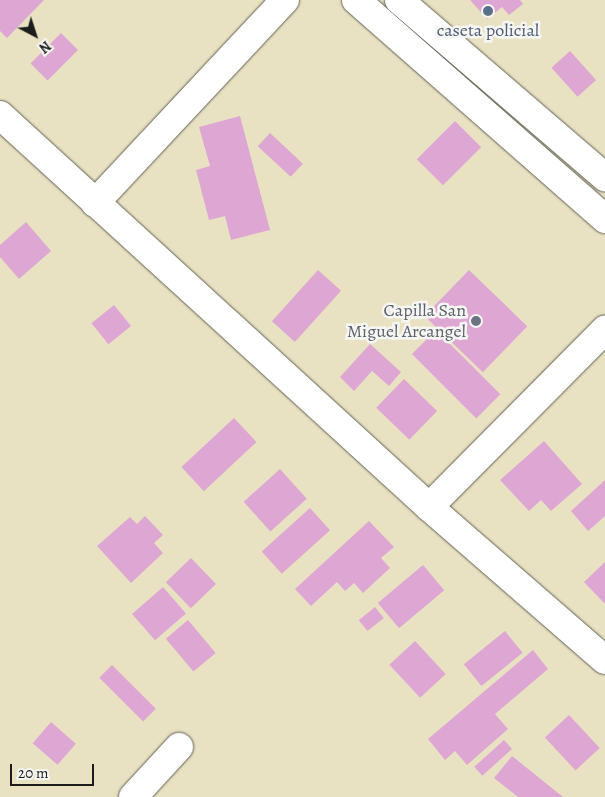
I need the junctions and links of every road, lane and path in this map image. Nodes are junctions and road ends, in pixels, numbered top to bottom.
1 (285, 0) edge
2 (356, 0) edge
3 (399, 0) edge
4 (0, 115) edge
5 (605, 177) edge
6 (95, 204) junction
7 (605, 219) edge
8 (605, 330) edge
9 (429, 507) junction
10 (605, 660) edge
11 (178, 747) dead end
12 (133, 797) edge

1 - 6 street
2 - 7 street
3 - 5 street
4 - 6 street
6 - 9 street
8 - 9 street
9 - 10 street
11 - 12 street

